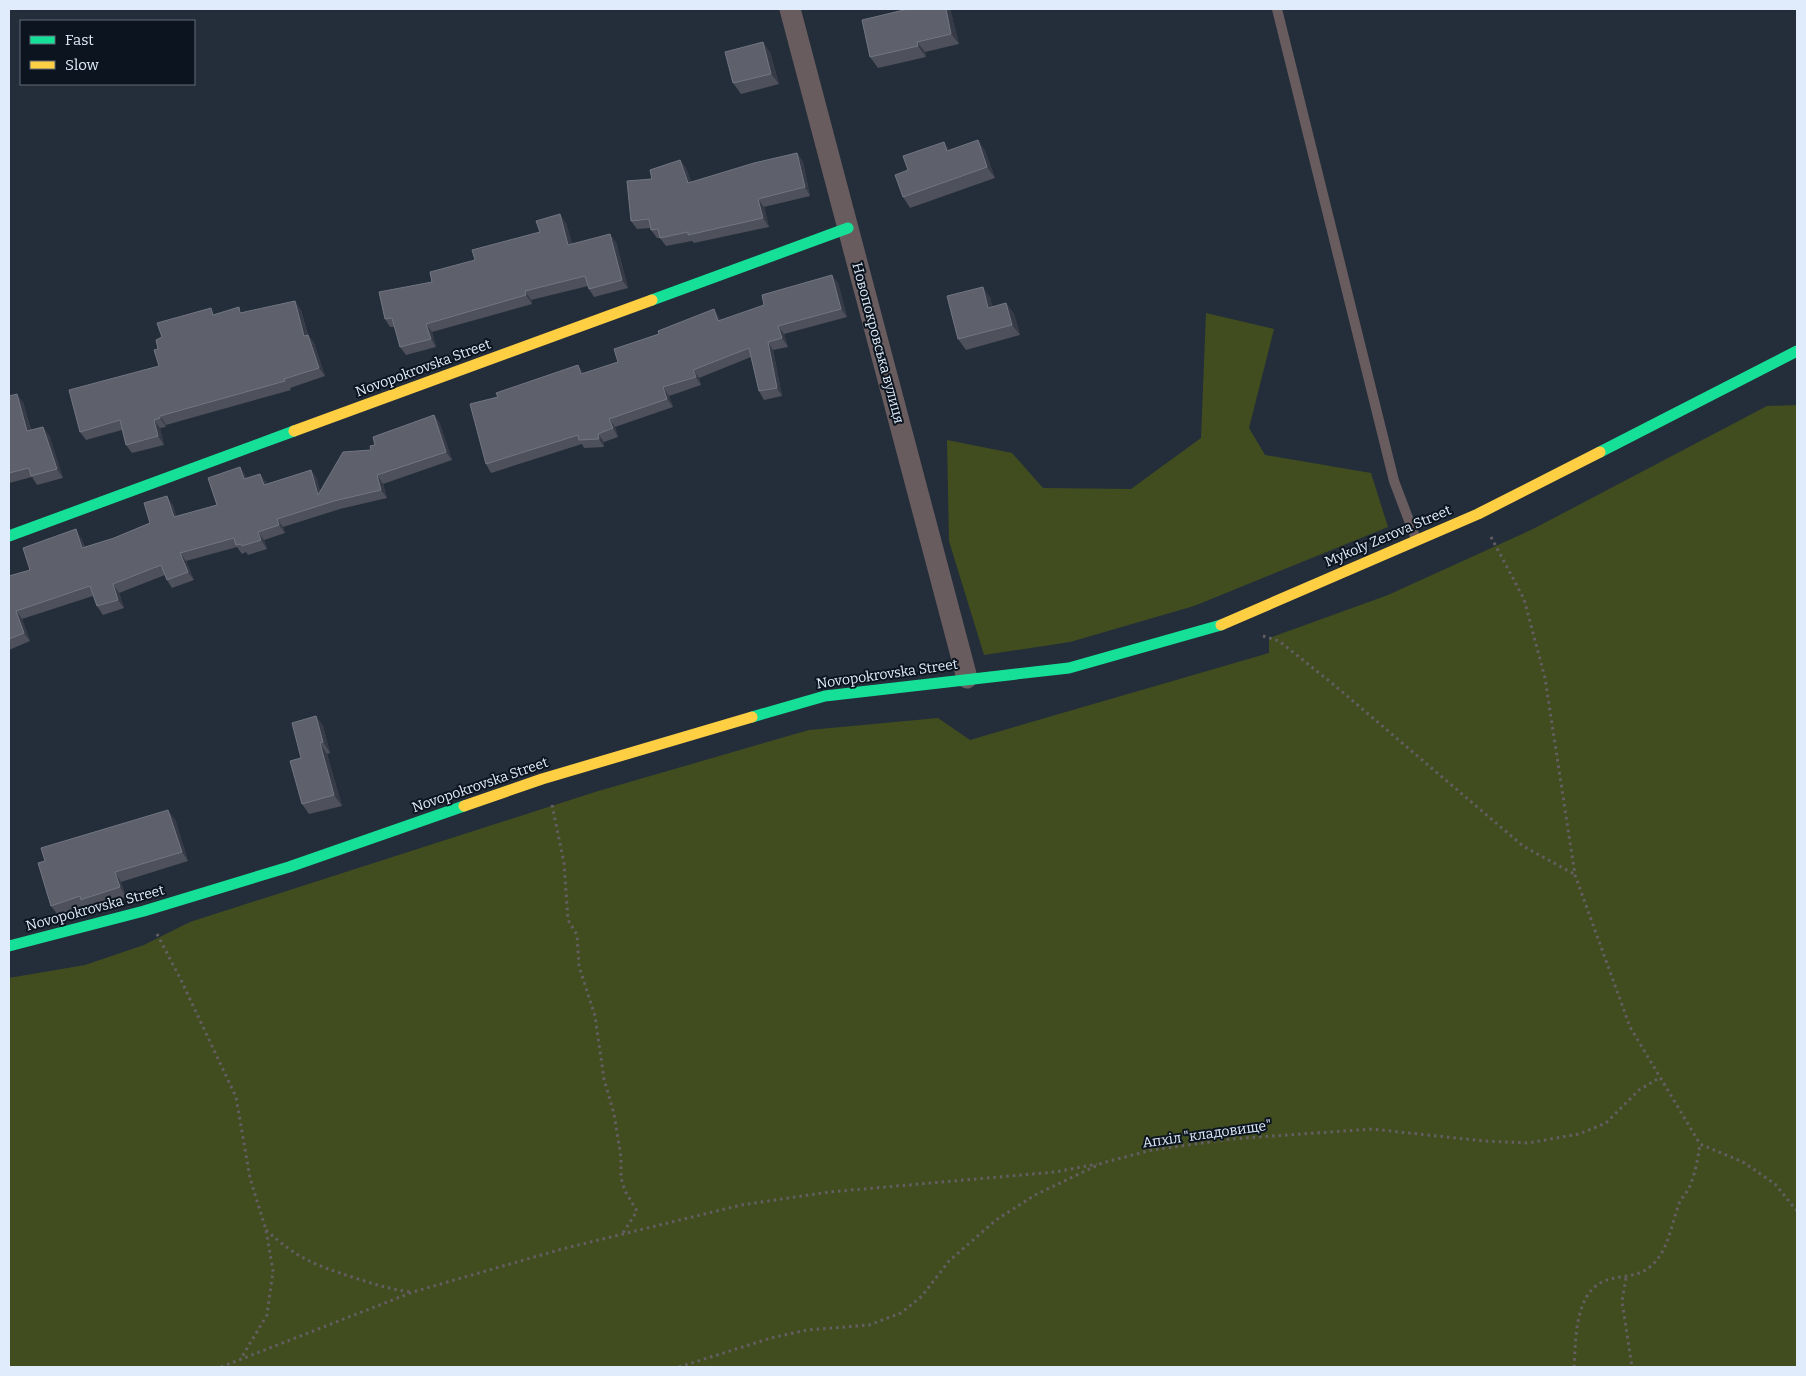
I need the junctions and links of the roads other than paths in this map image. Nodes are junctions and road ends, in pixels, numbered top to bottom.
1 (790, 9) edge
2 (1277, 9) edge
3 (848, 228) junction
4 (1797, 351) edge
5 (9, 536) edge
6 (1417, 540) junction
7 (967, 678) junction
8 (9, 946) edge

1 - 3 street, Новопокровська вулиця
2 - 6 lane
3 - 5 street, Novopokrovska Street
3 - 7 street, Новопокровська вулиця
4 - 6 street, Mykoly Zerova Street
6 - 7 street, Mykoly Zerova Street
7 - 8 street, Novopokrovska Street

